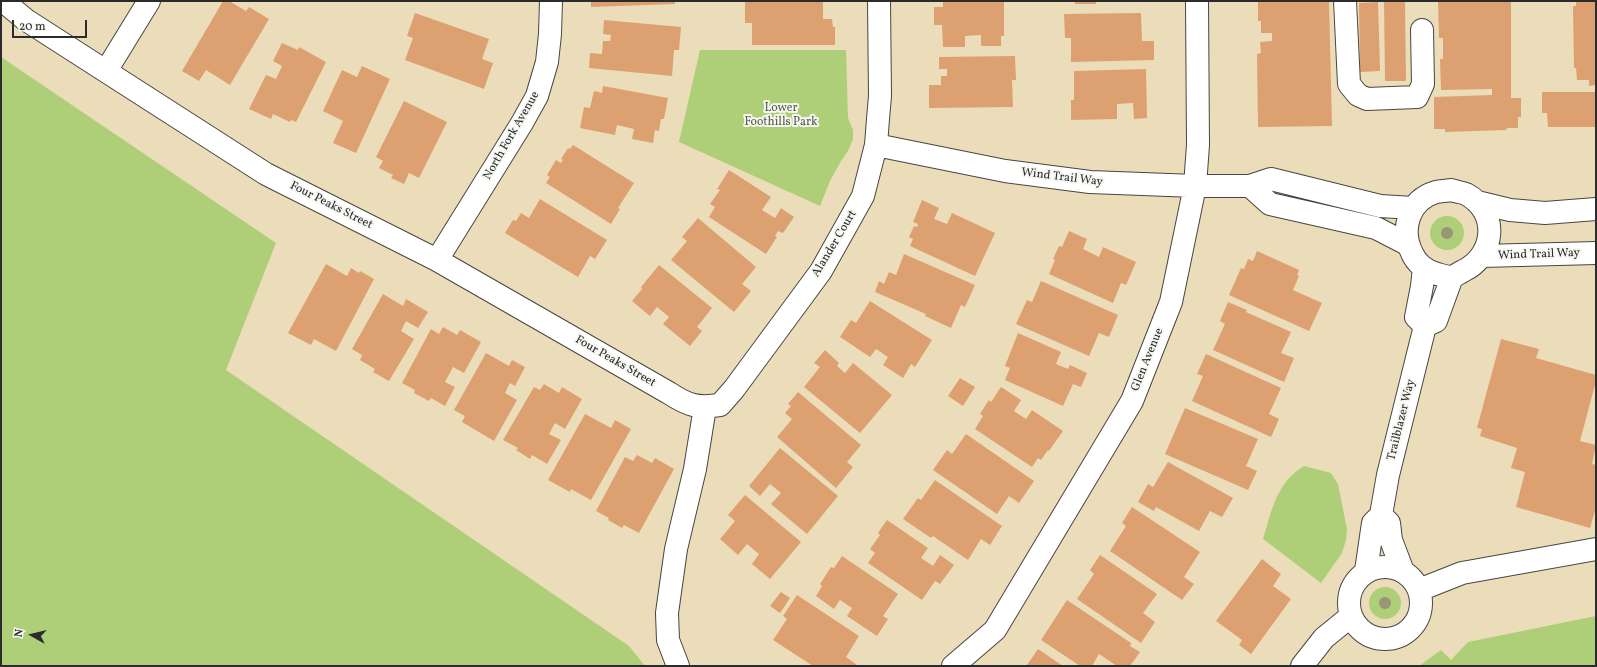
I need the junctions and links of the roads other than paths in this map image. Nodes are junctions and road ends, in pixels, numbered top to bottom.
1 (3, 1) edge
2 (149, 1) edge
3 (551, 1) edge
4 (879, 1) edge
5 (1197, 1) edge
6 (1345, 1) edge
7 (1422, 30) dead end
8 (106, 71) junction
9 (876, 145) junction
10 (1195, 186) junction
11 (1250, 186) junction
12 (1478, 202) junction
13 (1413, 208) junction
14 (1596, 210) edge
15 (1407, 244) junction
16 (1596, 253) edge
17 (1482, 256) junction
18 (437, 260) junction
19 (1424, 268) junction
20 (1452, 276) junction
21 (1425, 326) junction
22 (669, 393) joint
23 (705, 407) junction
24 (1381, 515) junction
25 (1596, 549) edge
26 (1402, 570) junction
27 (1366, 571) junction
28 (1419, 590) junction
29 (1350, 616) junction
30 (678, 666) edge
31 (952, 666) edge
32 (1302, 666) edge

1 - 8 street, Four Peaks Street
2 - 8 street
3 - 18 street, North Fork Avenue
4 - 9 street, Alander Court
5 - 10 street, Glen Avenue
6 - 7 street
8 - 18 street, Four Peaks Street
9 - 10 street, Wind Trail Way
9 - 23 street, Alander Court
10 - 11 street, Wind Trail Way
10 - 31 street, Glen Avenue
11 - 13 street, Wind Trail Way
11 - 15 street
12 - 13 street
12 - 14 street
12 - 17 street, Wind Trail Way
13 - 15 street
15 - 19 street
16 - 17 street, Wind Trail Way
17 - 20 street, Wind Trail Way
18 - 22 street, Four Peaks Street
19 - 20 street
19 - 21 street
20 - 21 street
21 - 24 street, Trailblazer Way
22 - 23 street, Alander Court
23 - 30 street
24 - 26 street
24 - 27 street, Trailblazer Way
25 - 28 street
26 - 27 street
26 - 28 street
27 - 29 street
28 - 29 street
29 - 32 street

